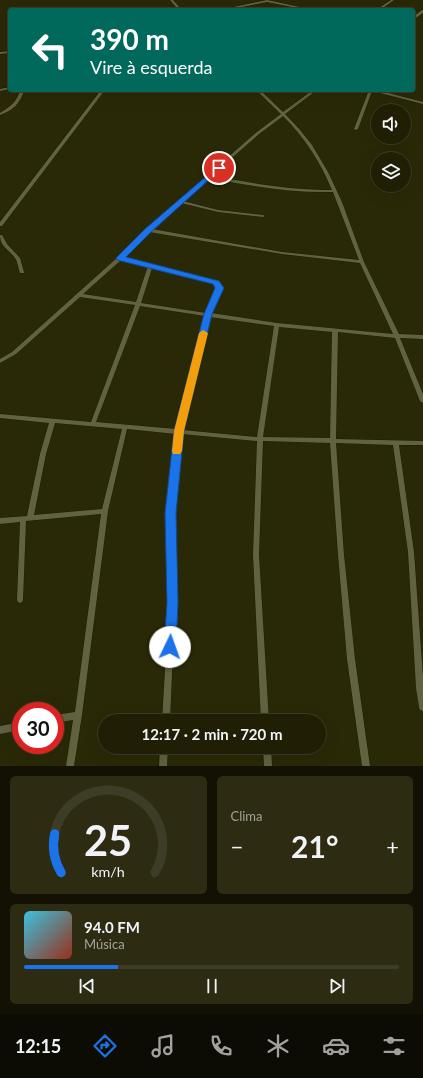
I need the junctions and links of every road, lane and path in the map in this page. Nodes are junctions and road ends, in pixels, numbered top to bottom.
1 (171, 0) edge
2 (393, 0) edge
3 (263, 1) edge
4 (178, 8) edge
5 (230, 8) edge
6 (295, 8) edge
7 (381, 8) edge
8 (423, 11) edge
9 (415, 17) edge
10 (22, 92) edge
11 (101, 92) edge
12 (260, 92) edge
13 (313, 92) edge
14 (371, 92) edge
15 (380, 92) edge
16 (423, 103) edge
17 (0, 114) edge
18 (282, 115) junction
19 (356, 129) dead end
20 (209, 177) junction
21 (333, 191) junction
22 (180, 202) junction
23 (264, 216) dead end
24 (0, 225) edge
25 (148, 230) junction
26 (0, 236) edge
27 (120, 258) junction
28 (362, 262) junction
29 (150, 267) junction
30 (22, 272) dead end
31 (78, 295) junction
32 (138, 305) junction
33 (208, 314) junction
34 (277, 325) junction
35 (335, 331) junction
36 (396, 336) junction
37 (423, 337) edge
38 (0, 361) edge
39 (423, 401) edge
40 (0, 416) edge
41 (52, 420) junction
42 (93, 424) junction
43 (125, 427) junction
44 (179, 431) junction
45 (260, 438) junction
46 (334, 441) junction
47 (396, 443) junction
48 (423, 444) edge
49 (104, 511) junction
50 (27, 519) junction
51 (0, 521) edge
52 (20, 600) dead end
53 (423, 707) edge
54 (166, 714) edge
55 (265, 714) edge
56 (78, 715) junction
57 (64, 717) edge
58 (12, 728) edge
59 (0, 730) edge
60 (164, 754) edge
61 (267, 754) edge
62 (70, 766) edge
63 (163, 766) edge
64 (268, 766) edge
65 (366, 766) edge

1 - 4 street
2 - 7 street
3 - 5 street
3 - 6 street
8 - 9 street
10 - 17 street
11 - 24 street
12 - 18 street
13 - 18 street
14 - 19 street
15 - 16 street
18 - 20 street
18 - 21 street
20 - 21 street
20 - 22 street
21 - 28 street
22 - 23 street
22 - 25 street
25 - 27 street
25 - 28 street
26 - 30 street
27 - 29 street
27 - 31 street
28 - 36 street
29 - 32 street
29 - 33 street
31 - 32 street
31 - 38 street
32 - 33 street
32 - 42 street
33 - 34 street
33 - 44 street
34 - 35 street
34 - 45 street
35 - 36 street
35 - 46 street
36 - 37 street
36 - 39 street
40 - 41 street
41 - 42 street
41 - 50 street
42 - 43 street
43 - 44 street
43 - 49 street
44 - 45 street
44 - 54 street
45 - 46 street
45 - 55 street
46 - 47 street
46 - 65 street
47 - 48 street
47 - 53 street
49 - 50 street
49 - 56 street
50 - 51 street
50 - 52 street
56 - 57 street
56 - 62 street
58 - 59 street
60 - 63 street
61 - 64 street

